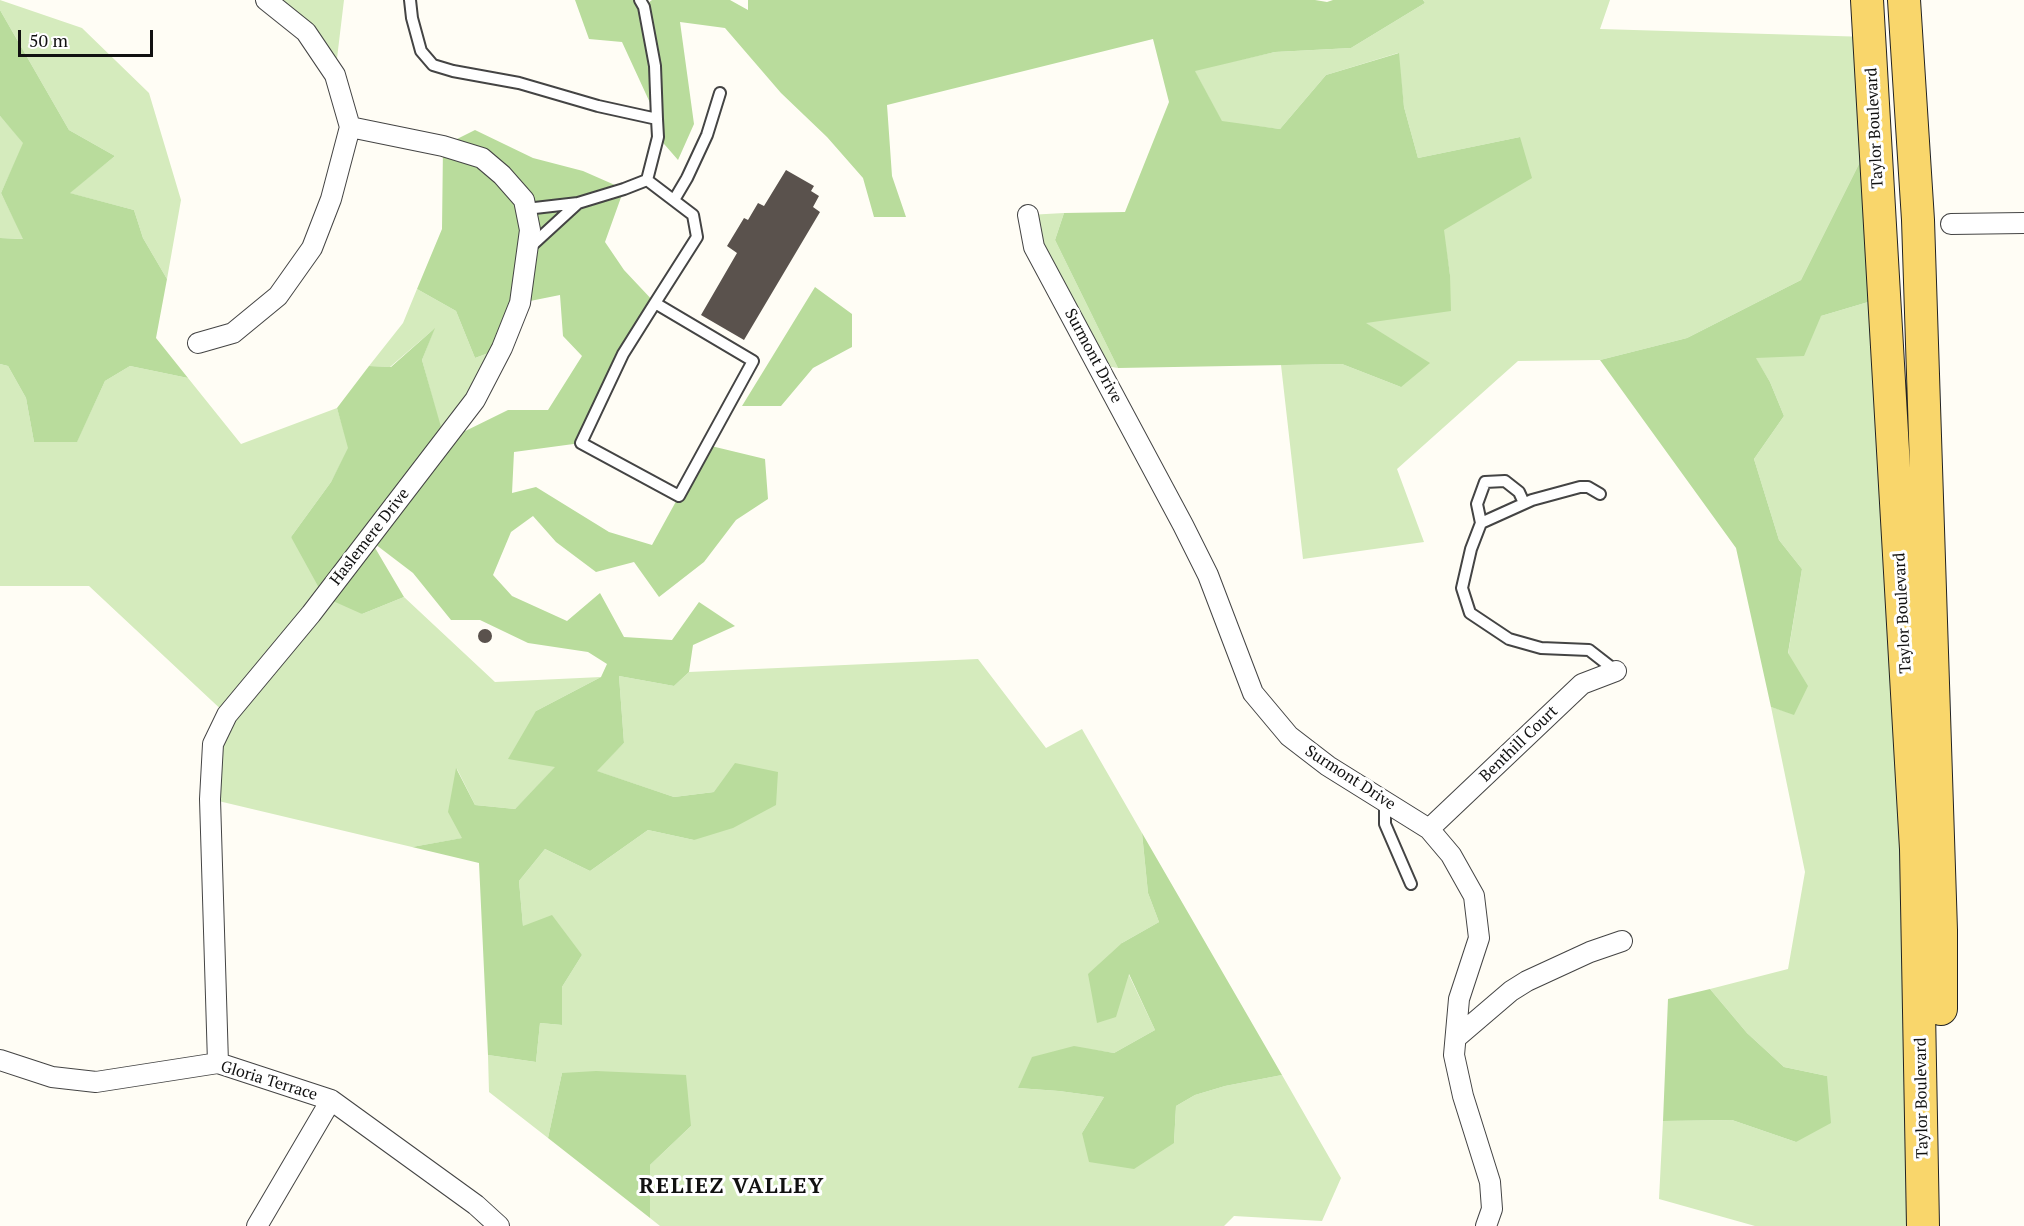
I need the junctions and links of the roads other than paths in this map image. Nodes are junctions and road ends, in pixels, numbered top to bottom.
1 (266, 0) edge
2 (410, 0) edge
3 (640, 0) edge
4 (1867, 0) edge
5 (1904, 0) edge
6 (720, 93) dead end
7 (657, 118) junction
8 (350, 127) junction
9 (647, 180) junction
10 (674, 200) junction
11 (579, 203) junction
12 (526, 208) junction
13 (1029, 215) dead end
14 (2024, 223) edge
15 (1951, 224) dead end
16 (528, 249) junction
17 (655, 303) junction
18 (198, 343) dead end
19 (1600, 494) dead end
20 (1524, 503) junction
21 (1481, 523) junction
22 (1616, 671) joint
23 (1385, 802) junction
24 (1430, 829) junction
25 (1411, 884) dead end
26 (1622, 941) dead end
27 (1455, 1038) junction
28 (0, 1060) edge
29 (219, 1063) junction
30 (331, 1100) junction
31 (257, 1226) edge
32 (499, 1226) edge
33 (1486, 1226) edge
34 (1923, 1226) edge
35 (1942, 1226) edge

1 - 8 street
2 - 7 lane
3 - 7 lane
4 - 34 main road, Taylor Boulevard
5 - 35 main road, Taylor Boulevard
6 - 10 lane
7 - 9 lane
8 - 12 street, Haslemere Drive
8 - 18 street
9 - 10 lane
9 - 11 lane
10 - 17 lane
11 - 12 lane
11 - 16 lane
12 - 16 street, Haslemere Drive
13 - 23 street, Surmont Drive
14 - 15 street
16 - 29 street, Haslemere Drive
17 - 17 lane
19 - 20 lane
20 - 21 lane
20 - 21 lane
21 - 22 lane
22 - 24 street, Benthill Court
23 - 24 street, Surmont Drive
23 - 25 lane
24 - 27 street, Surmont Drive
26 - 27 street
27 - 33 street, Surmont Drive
28 - 29 street, Gloria Terrace
29 - 30 street, Gloria Terrace
30 - 31 street
30 - 32 street, Gloria Terrace

